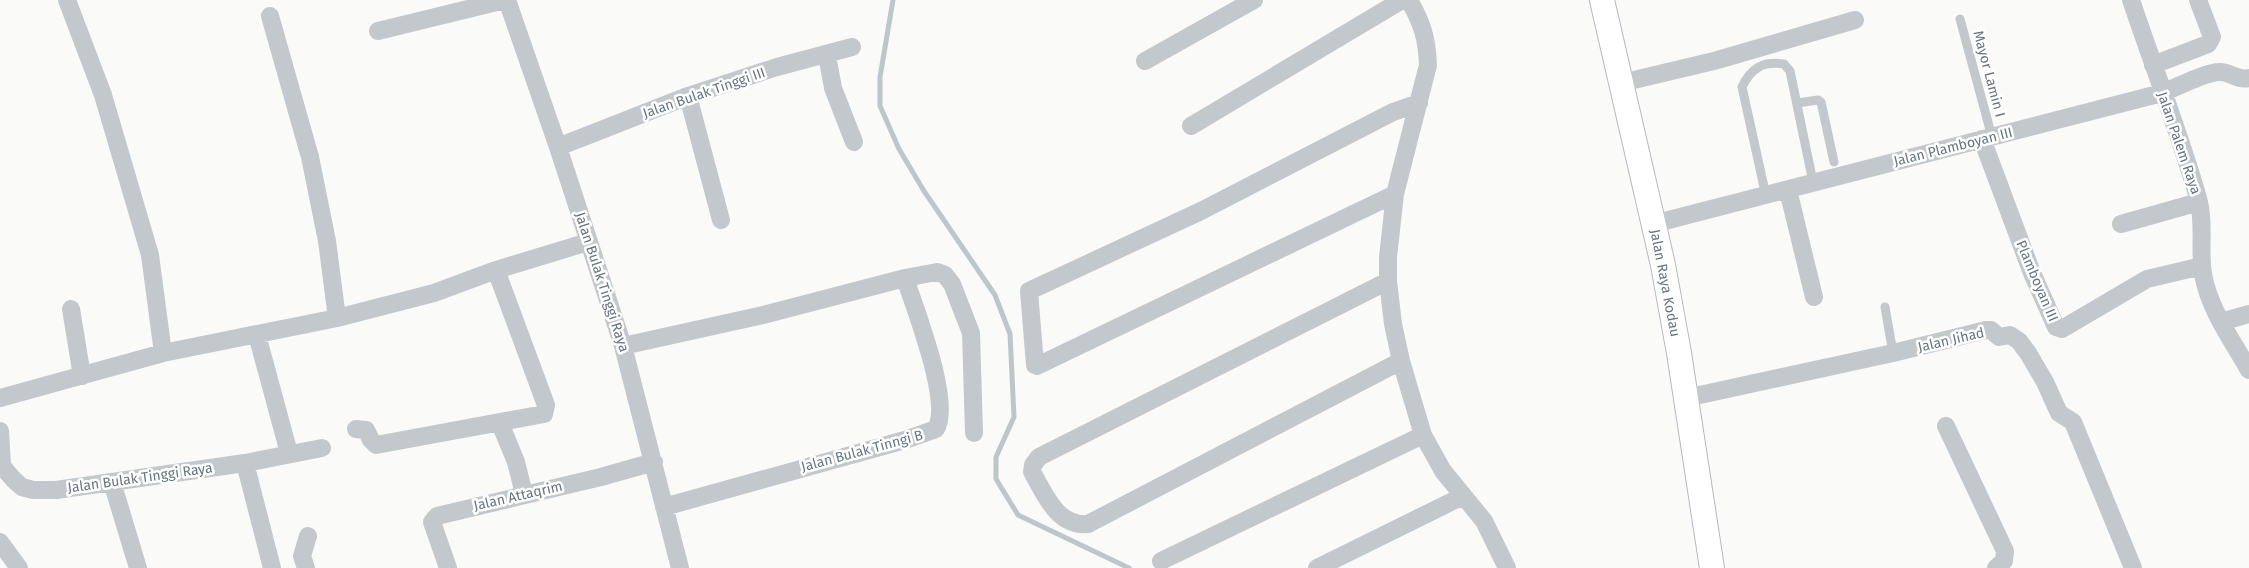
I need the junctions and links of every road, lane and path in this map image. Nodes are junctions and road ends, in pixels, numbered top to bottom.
1 (67, 0) edge
2 (506, 0) edge
3 (1254, 0) edge
4 (1402, 0) edge
5 (1409, 0) edge
6 (1602, 0) edge
7 (2131, 0) edge
8 (2198, 0) edge
9 (270, 16) dead end
10 (1960, 19) dead end
11 (1855, 20) dead end
12 (378, 31) dead end
13 (852, 47) dead end
14 (827, 55) junction
15 (1145, 60) dead end
16 (2153, 65) junction
17 (2249, 78) edge
18 (1621, 83) junction
19 (2162, 93) junction
20 (688, 96) junction
21 (1419, 103) junction
22 (1797, 103) junction
23 (1191, 126) dead end
24 (1987, 138) junction
25 (854, 142) dead end
26 (558, 147) junction
27 (1834, 162) dead end
28 (1813, 182) junction
29 (1788, 190) junction
30 (1395, 194) junction
31 (1766, 196) junction
32 (2199, 202) junction
33 (721, 220) dead end
34 (1653, 224) junction
35 (2121, 224) dead end
36 (588, 242) junction
37 (2202, 266) junction
38 (496, 270) junction
39 (905, 278) junction
40 (1388, 281) junction
41 (1814, 297) dead end
42 (1885, 307) dead end
43 (71, 309) dead end
44 (2249, 314) edge
45 (337, 318) junction
46 (2222, 322) junction
47 (257, 335) junction
48 (623, 346) junction
49 (163, 353) junction
50 (1893, 353) junction
51 (1401, 361) junction
52 (2249, 370) edge
53 (82, 376) junction
54 (0, 398) edge
55 (1686, 398) junction
56 (500, 423) junction
57 (1946, 426) dead end
58 (356, 430) dead end
59 (974, 433) dead end
60 (1423, 435) junction
61 (0, 442) edge
62 (322, 448) dead end
63 (289, 453) junction
64 (654, 462) junction
65 (245, 463) junction
66 (1, 468) edge
67 (112, 482) junction
68 (524, 494) junction
69 (1463, 496) junction
70 (664, 507) junction
71 (308, 536) dead end
72 (0, 542) edge
73 (1161, 561) dead end
74 (2004, 566) edge
75 (20, 568) edge
76 (138, 568) edge
77 (272, 568) edge
78 (306, 568) edge
79 (448, 568) edge
80 (680, 568) edge
81 (1317, 568) edge
82 (1507, 568) edge
83 (1712, 568) edge
84 (2133, 568) edge

1 - 49 street
2 - 12 street
2 - 26 street, Jalan Bulak Tinggi Raya
3 - 15 street
4 - 23 street
5 - 21 street
6 - 18 street, Jalan Raya Kodau
7 - 16 street, Jalan Palem Raya
8 - 16 street
9 - 45 street
10 - 24 lane, Mayor Lamin I
11 - 18 street
13 - 14 street, Jalan Bulak Tinggi III
14 - 20 street, Jalan Bulak Tinggi III
14 - 25 street
16 - 19 street, Jalan Palem Raya
17 - 19 street, Jalan Plamboyan III
18 - 34 street, Jalan Raya Kodau
19 - 24 street, Jalan Plamboyan III
19 - 32 street, Jalan Palem Raya
20 - 26 street, Jalan Bulak Tinggi III
20 - 33 street
21 - 30 street
21 - 30 street
22 - 27 lane
22 - 28 lane
22 - 31 lane
24 - 28 street, Jalan Plamboyan III
24 - 37 street, Plamboyan III
26 - 36 street, Jalan Bulak Tinggi Raya
28 - 29 street, Jalan Plamboyan III
29 - 31 street, Jalan Plamboyan III
29 - 41 street
30 - 40 street
31 - 34 street, Jalan Plamboyan III
32 - 35 street
32 - 37 street, Jalan Palem Raya
34 - 55 street, Jalan Raya Kodau
36 - 38 street
36 - 48 street, Jalan Bulak Tinggi Raya
37 - 46 street, Jalan Palem Raya
38 - 45 street
38 - 56 street
39 - 48 street
39 - 59 street
39 - 70 street, Jalan Bulak Tinngi B
40 - 51 street
40 - 51 street
42 - 50 lane
43 - 53 street
44 - 46 street
45 - 47 street
46 - 52 street, Jalan Palem Raya
47 - 49 street
47 - 63 street
48 - 64 street, Jalan Bulak Tinggi Raya
49 - 53 street
50 - 55 street, Jalan Jihad
50 - 84 street, Jalan Jihad
51 - 60 street
53 - 54 street
55 - 83 street, Jalan Raya Kodau
56 - 58 street
56 - 68 street
57 - 74 street
60 - 69 street
60 - 73 street
61 - 66 street, Jalan Bulak Tinggi Raya
62 - 63 street, Jalan Bulak Tinggi Raya
63 - 65 street, Jalan Bulak Tinggi Raya
64 - 68 street, Jalan Attaqrim
64 - 70 street, Jalan Bulak Tinggi Raya
65 - 67 street, Jalan Bulak Tinggi Raya
65 - 77 street
66 - 67 street, Jalan Bulak Tinggi Raya
67 - 76 street
68 - 79 street, Jalan Attaqrim
69 - 81 street
69 - 82 street
70 - 80 street, Jalan Bulak Tinggi Raya
71 - 78 street
72 - 75 street

